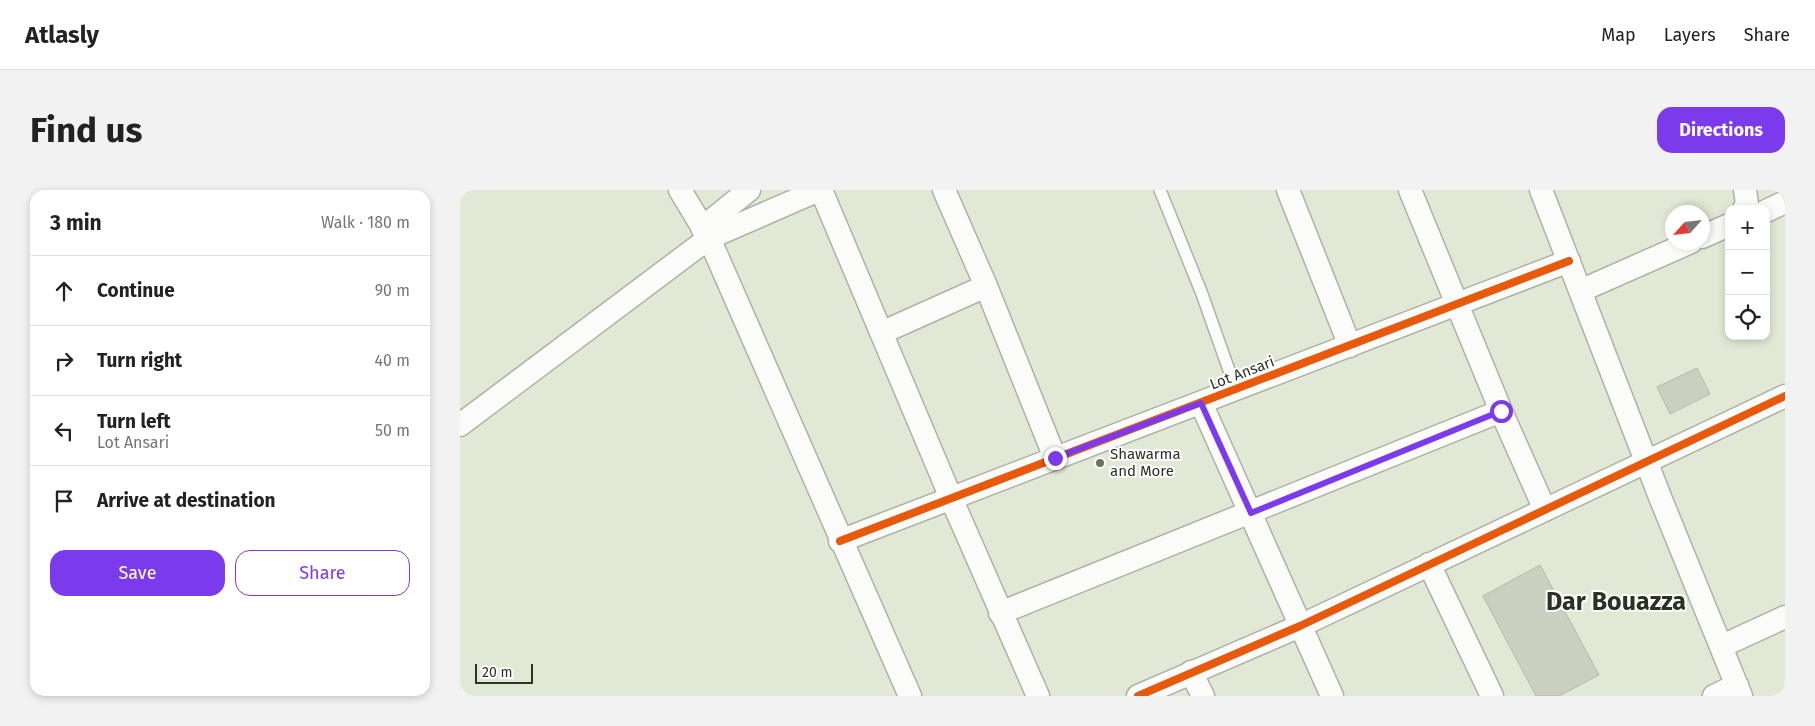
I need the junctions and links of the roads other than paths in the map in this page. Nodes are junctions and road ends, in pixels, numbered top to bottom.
1 (749, 190) edge
2 (820, 190) edge
3 (944, 190) edge
4 (1160, 190) edge
5 (1288, 190) edge
6 (1410, 190) edge
7 (1541, 190) edge
8 (1745, 190) edge
9 (687, 193) edge
10 (1785, 202) edge
11 (1746, 205) edge
12 (1770, 209) edge
13 (1725, 227) edge
14 (705, 233) junction
15 (1710, 233) edge
16 (1673, 250) edge
17 (1569, 261) junction
18 (986, 286) junction
19 (1580, 291) junction
20 (1456, 303) junction
21 (881, 333) junction
22 (1350, 346) junction
23 (1236, 390) junction
24 (1785, 396) edge
25 (1201, 403) junction
26 (1501, 411) junction
27 (460, 425) edge
28 (1055, 458) junction
29 (1646, 463) junction
30 (951, 498) junction
31 (1545, 510) junction
32 (1251, 513) junction
33 (840, 541) junction
34 (1429, 564) junction
35 (1000, 613) junction
36 (1785, 617) edge
37 (1300, 626) junction
38 (1722, 646) junction
39 (1191, 672) junction
40 (1739, 690) edge
41 (910, 696) edge
42 (1038, 696) edge
43 (1138, 696) edge
44 (1203, 696) edge
45 (1332, 696) edge
46 (1492, 696) edge
47 (1714, 696) edge

1 - 14 street
2 - 14 street
2 - 21 street
3 - 18 street
4 - 23 lane
5 - 22 street
6 - 20 street
7 - 17 street
8 - 11 street
9 - 14 street
10 - 12 street
13 - 15 street
14 - 27 street
14 - 33 street
16 - 19 street
17 - 19 street
17 - 20 street, Lot Ansari
18 - 21 street
18 - 28 street
19 - 29 street
20 - 22 street, Lot Ansari
20 - 26 street
21 - 30 street
22 - 23 street, Lot Ansari
23 - 25 street, Lot Ansari
24 - 29 street
25 - 28 street, Lot Ansari
25 - 32 street
26 - 31 street
26 - 32 street
28 - 30 street, Lot Ansari
29 - 31 street
29 - 38 street
30 - 33 street, Lot Ansari
30 - 35 street
31 - 34 street
32 - 35 street
32 - 37 street
33 - 41 street
34 - 37 street
34 - 46 street
35 - 42 street
36 - 38 street
37 - 39 street
37 - 45 street
38 - 40 street
39 - 43 street
39 - 44 street
40 - 47 street

